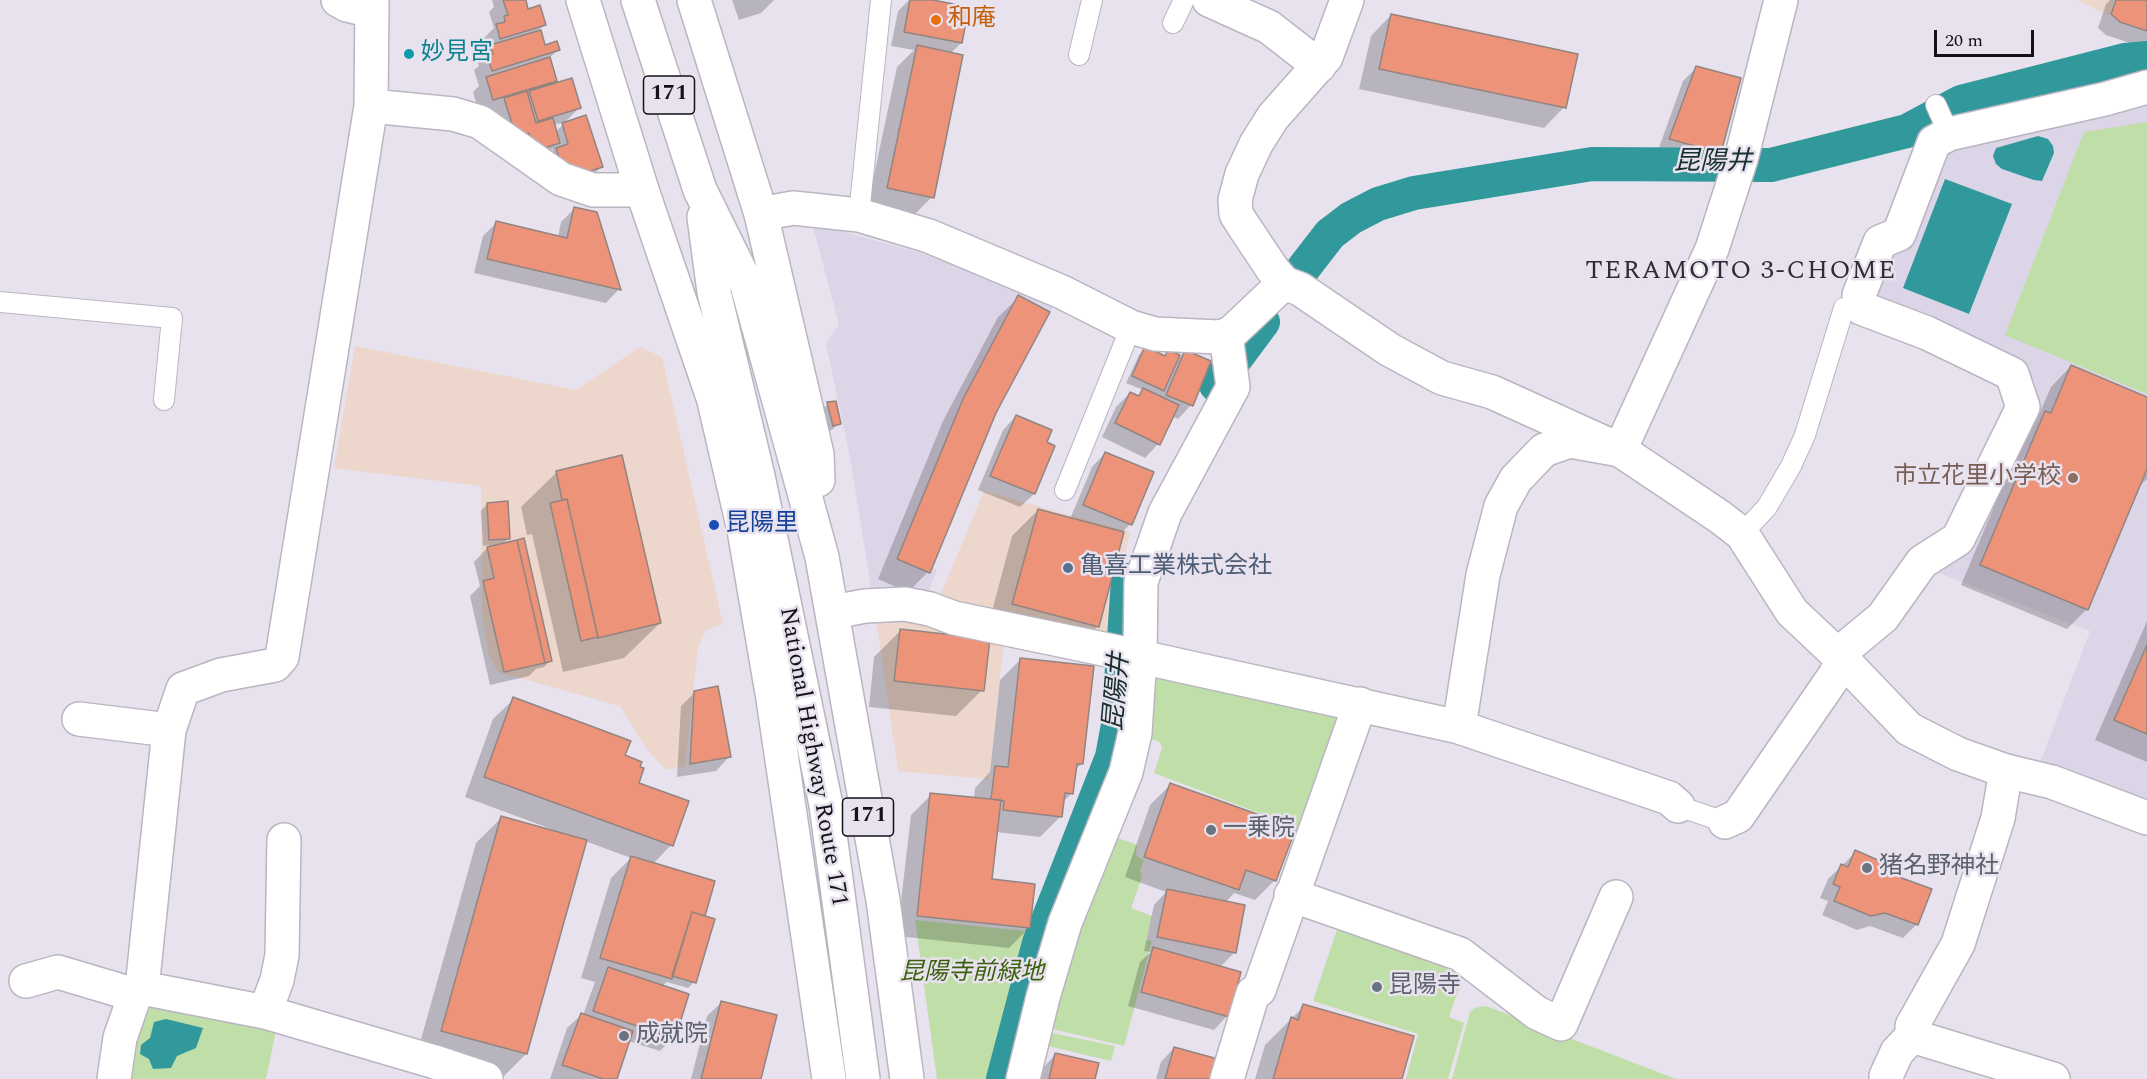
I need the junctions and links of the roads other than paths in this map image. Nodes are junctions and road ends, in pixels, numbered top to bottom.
1 (338, 0) edge
2 (583, 0) edge
3 (638, 0) edge
4 (694, 0) edge
5 (881, 0) edge
6 (1092, 0) edge
7 (1184, 0) edge
8 (1209, 0) edge
9 (1347, 0) edge
10 (1781, 0) edge
11 (372, 6) edge
12 (1173, 23) dead end
13 (1079, 55) dead end
14 (1319, 66) junction
15 (2147, 87) edge
16 (371, 106) junction
17 (642, 190) junction
18 (700, 190) junction
19 (761, 214) junction
20 (859, 215) junction
21 (1284, 282) junction
22 (0, 302) edge
23 (1861, 308) junction
24 (1131, 327) junction
25 (1229, 355) junction
26 (726, 398) junction
27 (164, 400) dead end
28 (1620, 450) junction
29 (1065, 490) dead end
30 (750, 500) junction
31 (1742, 534) junction
32 (822, 557) junction
33 (780, 577) junction
34 (833, 612) junction
35 (1126, 654) junction
36 (1843, 660) junction
37 (773, 699) junction
38 (1360, 704) junction
39 (79, 719) dead end
40 (1460, 727) junction
41 (169, 730) junction
42 (2006, 771) junction
43 (1678, 806) joint
44 (2147, 818) edge
45 (1725, 822) joint
46 (284, 840) dead end
47 (1291, 895) junction
48 (1616, 897) dead end
49 (26, 981) dead end
50 (139, 992) junction
51 (265, 1012) junction
52 (1912, 1036) junction
53 (430, 1070) edge
54 (1886, 1076) dead end
55 (114, 1079) edge
56 (486, 1079) edge
57 (829, 1079) edge
58 (863, 1079) edge
59 (907, 1079) edge
60 (1023, 1079) edge
61 (1227, 1079) edge
62 (2053, 1079) edge

1 - 11 main road
2 - 17 main road
3 - 18 main road, National Highway Route 171 / 171
4 - 19 main road
5 - 20 lane
6 - 13 lane
7 - 12 lane
8 - 14 main road
9 - 14 main road
10 - 28 main road
11 - 16 main road
14 - 21 main road
15 - 23 main road
16 - 17 main road
16 - 41 main road
17 - 26 main road
18 - 26 main road, National Highway Route 171 / 171
18 - 32 main road, National Highway Route 171 / 171
19 - 20 main road
19 - 32 main road
20 - 24 main road
21 - 25 main road
21 - 28 main road
22 - 27 lane
23 - 31 lane
23 - 36 main road
24 - 25 main road
24 - 29 lane
25 - 35 main road
26 - 30 main road
26 - 33 main road, National Highway Route 171 / 171
26 - 37 main road
28 - 31 main road
28 - 40 main road
30 - 33 main road
30 - 37 main road
31 - 36 main road
32 - 34 main road, National Highway Route 171 / 171
33 - 58 main road, National Highway Route 171 / 171
34 - 35 main road
34 - 59 main road, National Highway Route 171 / 171
35 - 38 main road
35 - 60 main road
36 - 42 main road
36 - 45 main road
37 - 57 main road
38 - 40 main road
38 - 47 main road
39 - 41 main road
40 - 43 main road
41 - 50 main road
42 - 44 main road
42 - 52 main road
43 - 45 lane
46 - 51 main road
47 - 48 main road
47 - 61 main road
49 - 50 main road
50 - 51 main road
50 - 55 main road
51 - 53 main road
52 - 54 main road
52 - 62 main road
53 - 56 main road

